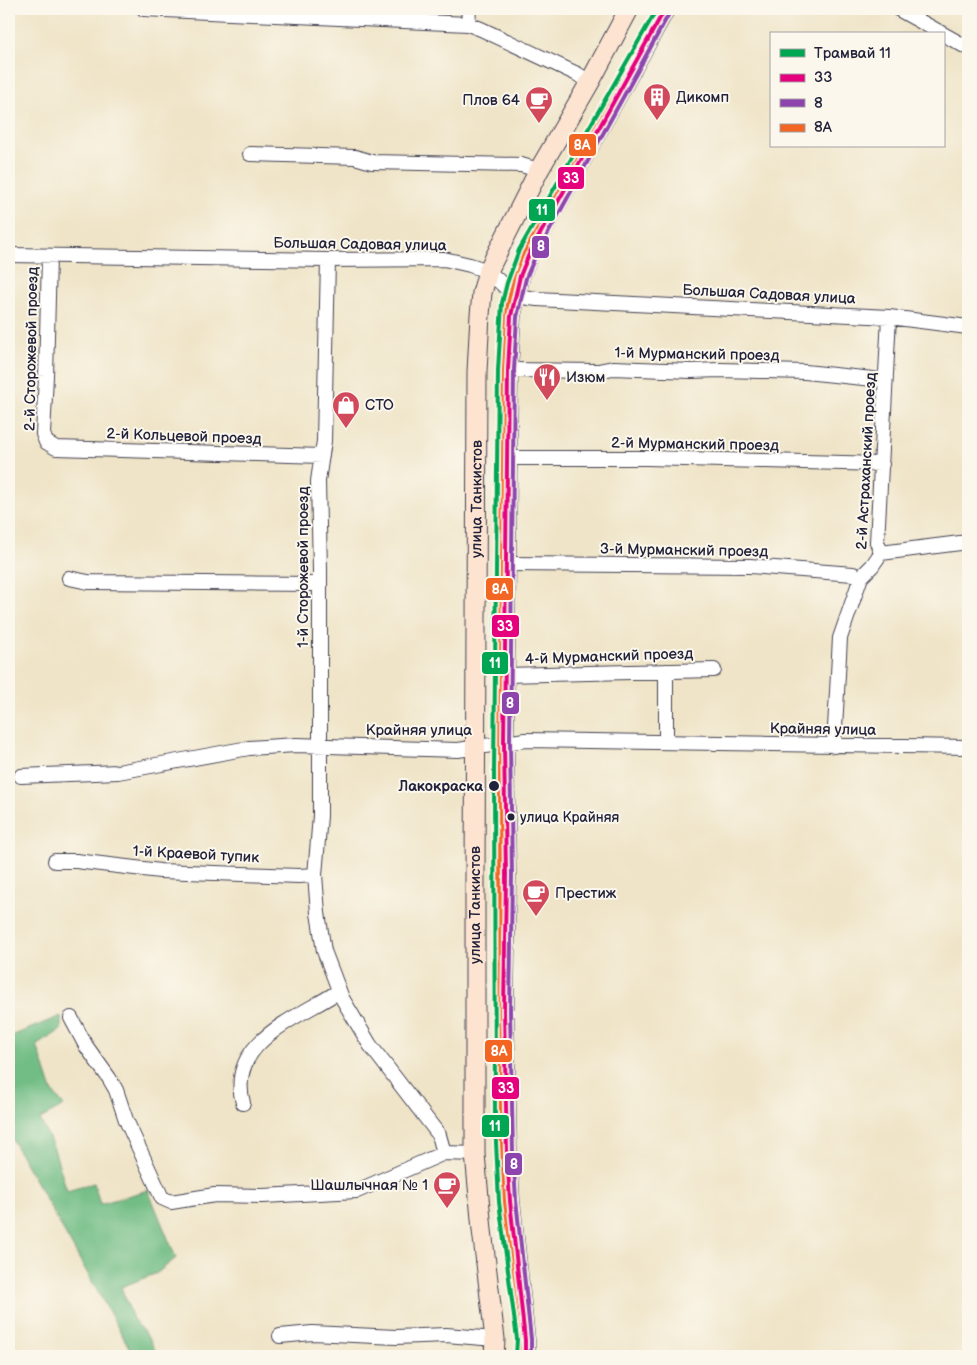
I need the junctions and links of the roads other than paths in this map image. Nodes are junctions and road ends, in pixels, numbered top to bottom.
1 (144, 9) edge
2 (469, 9) edge
3 (630, 9) edge
4 (665, 9) edge
5 (898, 9) edge
6 (468, 24) junction
7 (939, 32) edge
8 (944, 35) edge
9 (968, 48) edge
10 (590, 82) junction
11 (250, 154) dead end
12 (539, 170) junction
13 (9, 255) edge
14 (49, 257) junction
15 (328, 260) junction
16 (488, 271) junction
17 (515, 296) junction
18 (890, 318) junction
19 (968, 327) edge
20 (508, 370) junction
21 (886, 378) junction
22 (46, 442) joint
23 (322, 456) junction
24 (507, 458) junction
25 (882, 464) junction
26 (968, 542) edge
27 (881, 553) junction
28 (506, 564) junction
29 (861, 577) junction
30 (69, 578) dead end
31 (320, 584) junction
32 (714, 670) dead end
33 (666, 671) junction
34 (505, 676) junction
35 (666, 742) junction
36 (504, 743) junction
37 (320, 746) junction
38 (834, 746) junction
39 (476, 747) junction
40 (968, 747) edge
41 (21, 776) dead end
42 (55, 861) dead end
43 (315, 875) junction
44 (339, 991) junction
45 (71, 1018) dead end
46 (243, 1102) dead end
47 (444, 1152) junction
48 (475, 1154) junction
49 (280, 1336) dead end
50 (494, 1348) edge
51 (525, 1356) edge

1 - 6 street
2 - 6 street
3 - 10 main road, улица Танкистов
4 - 17 main road, улица Танкистов
5 - 7 street
6 - 10 street
8 - 9 street
10 - 12 main road, улица Танкистов
11 - 12 street
12 - 16 main road, улица Танкистов
13 - 14 street, Большая Садовая улица
14 - 15 street, Большая Садовая улица
14 - 22 street, 2-й Сторожевой проезд
15 - 16 street, Большая Садовая улица
15 - 23 street, 1-й Сторожевой проезд
16 - 17 street, Большая Садовая улица
16 - 39 main road, улица Танкистов
17 - 18 street, Большая Садовая улица
17 - 20 main road, улица Танкистов
18 - 19 street, Большая Садовая улица
18 - 21 street, 2-й Астраханский проезд
20 - 21 street, 1-й Мурманский проезд
20 - 24 main road, улица Танкистов
21 - 25 street, 2-й Астраханский проезд
22 - 23 street, 2-й Кольцевой проезд
23 - 31 street, 1-й Сторожевой проезд
24 - 25 street, 2-й Мурманский проезд
24 - 28 main road, улица Танкистов
25 - 27 street, 2-й Астраханский проезд
26 - 27 street
27 - 29 street, 2-й Астраханский проезд
28 - 29 street, 3-й Мурманский проезд
28 - 34 main road, улица Танкистов
29 - 38 street, 2-й Астраханский проезд
30 - 31 street
31 - 37 street, 1-й Сторожевой проезд
32 - 33 street, 4-й Мурманский проезд
33 - 34 street, 4-й Мурманский проезд
33 - 35 street
34 - 36 main road, улица Танкистов
35 - 36 street, Крайняя улица
35 - 38 street, Крайняя улица
36 - 39 street, Крайняя улица
36 - 51 main road, улица Танкистов
37 - 39 street, Крайняя улица
37 - 41 street, Крайняя улица
37 - 43 street, 1-й Сторожевой проезд
38 - 40 street, Крайняя улица
39 - 48 main road, улица Танкистов
42 - 43 street, 1-й Краевой тупик
43 - 44 street
44 - 46 street
44 - 47 street
45 - 47 street
47 - 48 street
48 - 50 main road, улица Танкистов
49 - 50 street

